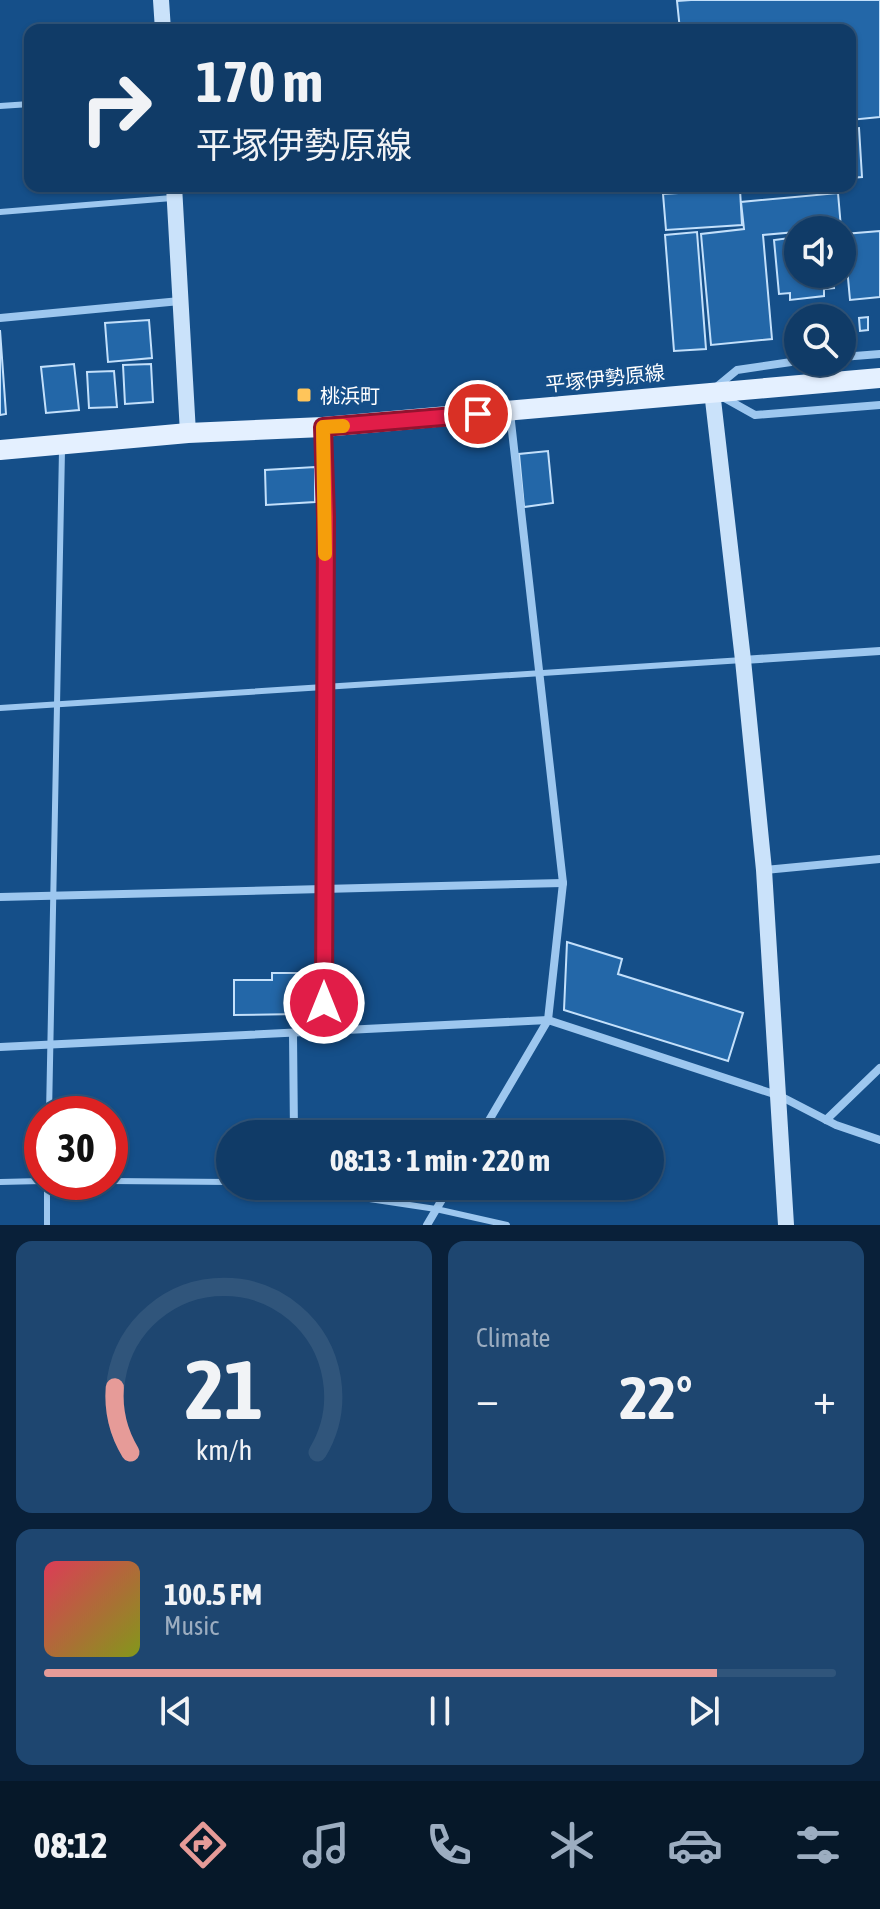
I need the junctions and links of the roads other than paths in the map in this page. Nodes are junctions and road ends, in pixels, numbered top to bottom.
1 (161, 0) edge
2 (163, 24) edge
3 (24, 104) edge
4 (0, 106) edge
5 (174, 192) edge
6 (0, 212) edge
7 (181, 301) junction
8 (0, 318) edge
9 (880, 354) edge
10 (856, 356) edge
11 (784, 363) edge
12 (880, 378) edge
13 (712, 391) junction
14 (880, 405) edge
15 (510, 411) junction
16 (323, 427) junction
17 (188, 433) junction
18 (62, 445) junction
19 (0, 450) edge
20 (880, 651) edge
21 (743, 660) junction
22 (539, 673) junction
23 (323, 686) junction
24 (56, 705) junction
25 (0, 708) edge
26 (880, 859) edge
27 (764, 870) junction
28 (563, 883) junction
29 (324, 889) junction
30 (53, 896) junction
31 (0, 897) edge
32 (548, 1020) junction
33 (325, 1032) junction
34 (293, 1034) junction
35 (50, 1046) junction
36 (0, 1047) edge
37 (880, 1068) edge
38 (49, 1096) edge
39 (780, 1096) junction
40 (294, 1120) edge
41 (489, 1120) edge
42 (826, 1120) junction
43 (880, 1140) edge
44 (128, 1181) edge
45 (0, 1182) edge
46 (24, 1182) edge
47 (216, 1182) edge
48 (46, 1200) edge
49 (378, 1200) edge
50 (441, 1200) edge
51 (436, 1209) junction
52 (47, 1225) edge
53 (427, 1225) edge
54 (507, 1225) edge
55 (786, 1225) edge

1 - 2 street
3 - 4 lane
5 - 6 lane
5 - 7 street
7 - 8 street
7 - 17 street
9 - 10 street
11 - 13 street
12 - 13 main road, 平塚伊勢原線
13 - 14 street
13 - 15 main road, 平塚伊勢原線
13 - 21 street
15 - 16 main road, 平塚伊勢原線
15 - 22 street
16 - 17 main road, 平塚伊勢原線
16 - 23 street
17 - 18 main road, 平塚伊勢原線
18 - 19 main road, 平塚伊勢原線
18 - 24 lane
20 - 21 street
21 - 22 lane
21 - 27 street
22 - 23 lane
22 - 28 street
23 - 24 lane
23 - 29 street
24 - 25 lane
24 - 30 lane
26 - 27 street
27 - 39 street
28 - 29 street
28 - 32 street
29 - 30 street
29 - 33 street
30 - 31 street
30 - 35 lane
32 - 33 street
32 - 39 street
32 - 41 street
33 - 34 street
34 - 35 street
34 - 40 street
35 - 36 street
35 - 38 lane
37 - 42 street
39 - 42 street
39 - 55 street
42 - 43 street
44 - 47 lane
45 - 46 lane
48 - 52 lane
49 - 51 lane
50 - 51 street
51 - 53 street
51 - 54 lane

